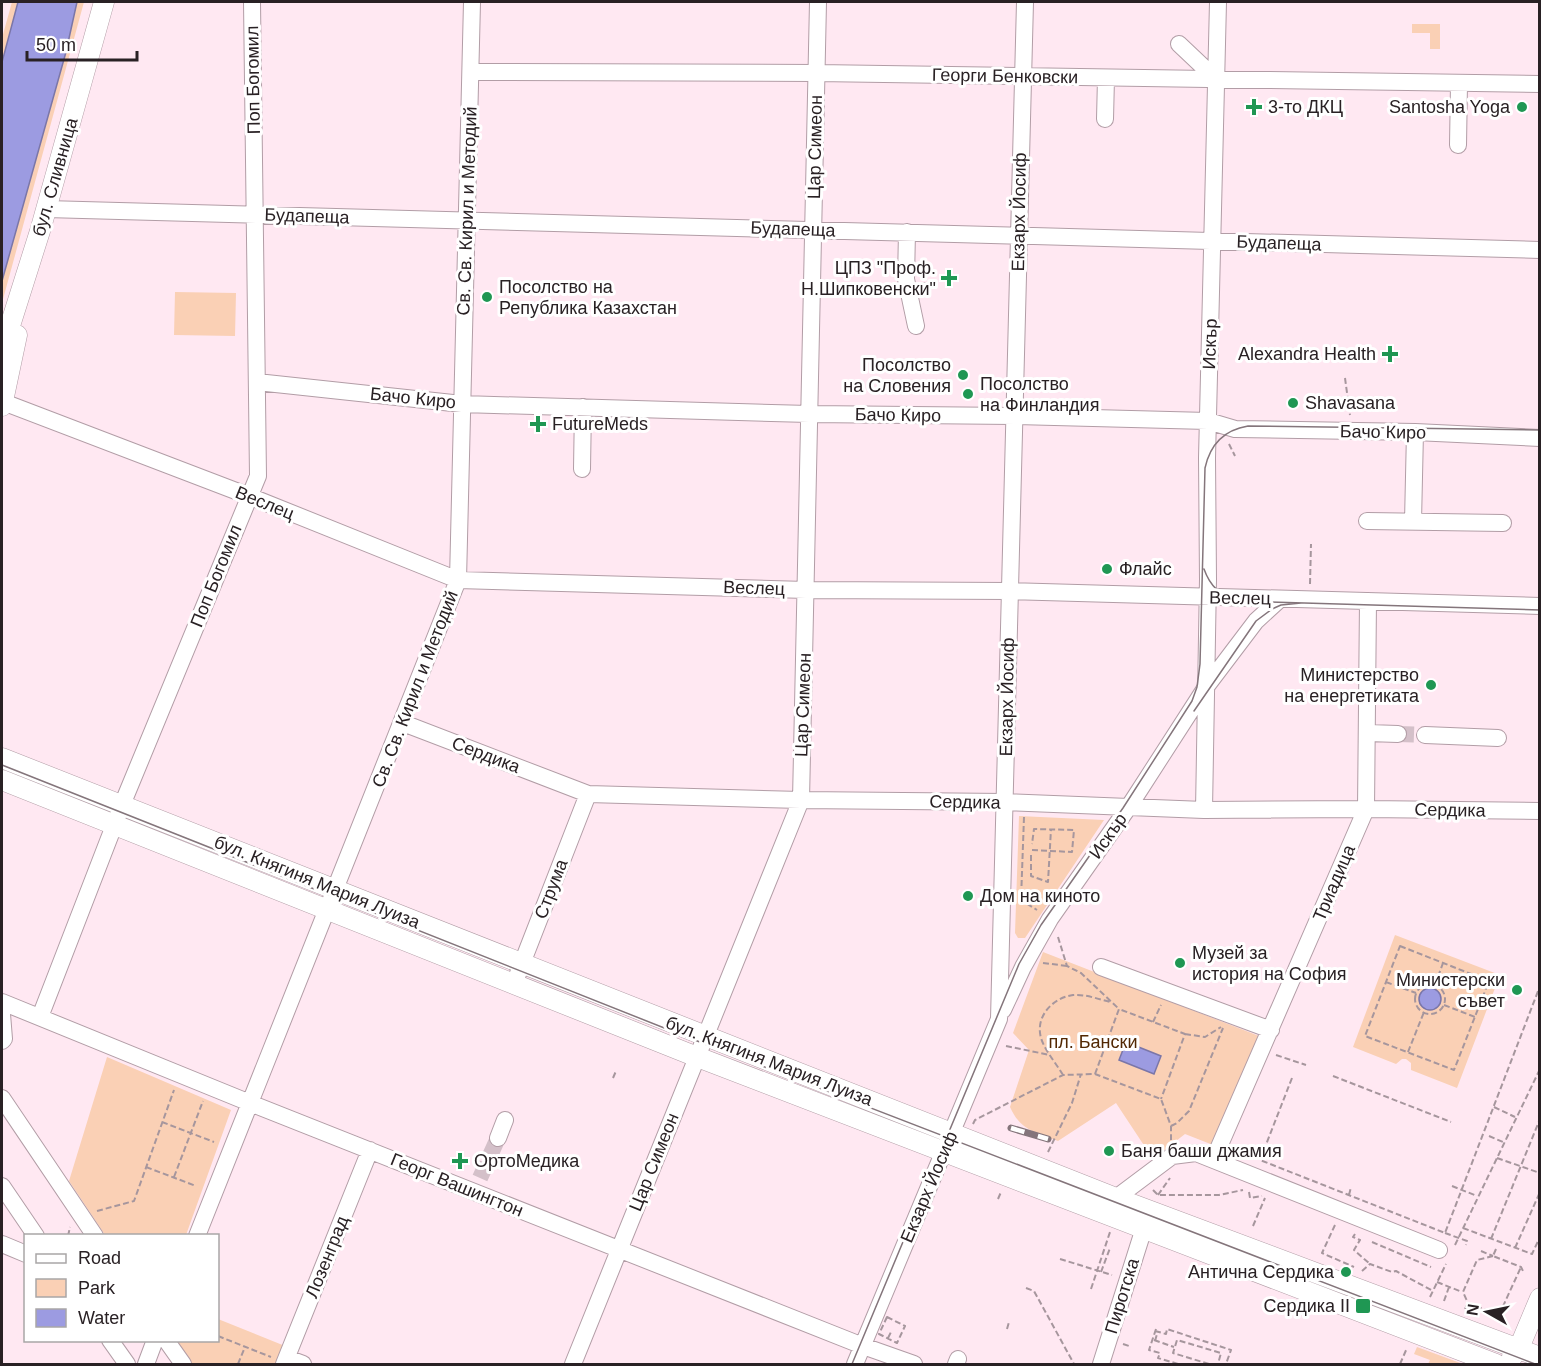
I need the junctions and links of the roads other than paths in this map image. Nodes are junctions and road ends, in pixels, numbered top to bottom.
1 (104, 2) edge
2 (252, 2) edge
3 (472, 2) edge
4 (818, 2) edge
5 (1025, 2) edge
6 (1218, 2) edge
7 (1179, 44) dead end
8 (471, 72) junction
9 (817, 73) junction
10 (1023, 76) junction
11 (1106, 78) junction
12 (1216, 79) junction
13 (1459, 84) junction
14 (1539, 84) edge
15 (1105, 119) dead end
16 (1458, 146) dead end
17 (46, 209) junction
18 (255, 214) junction
19 (467, 220) junction
20 (813, 230) junction
21 (40, 231) junction
22 (908, 232) junction
23 (1019, 235) junction
24 (1212, 241) junction
25 (1539, 250) edge
26 (916, 326) dead end
27 (2, 351) edge
28 (257, 382) junction
29 (2, 404) edge
30 (462, 404) junction
31 (583, 407) junction
32 (809, 414) junction
33 (1014, 416) junction
34 (1208, 421) junction
35 (1414, 432) junction
36 (1539, 438) edge
37 (582, 469) dead end
38 (249, 496) junction
39 (1367, 521) dead end
40 (1413, 522) junction
41 (1503, 524) dead end
42 (458, 580) junction
43 (806, 590) junction
44 (1010, 591) junction
45 (1208, 598) junction
46 (1280, 599) junction
47 (1368, 602) junction
48 (1539, 606) edge
49 (1206, 687) junction
50 (402, 723) junction
51 (1368, 733) junction
52 (1398, 734) tunnel mouth
53 (1425, 735) tunnel mouth
54 (1498, 738) dead end
55 (2, 758) edge
56 (2, 780) edge
57 (588, 794) junction
58 (801, 800) junction
59 (1005, 802) junction
60 (122, 805) junction
61 (1128, 808) junction
62 (1366, 808) junction
63 (1204, 810) junction
64 (1539, 811) edge
65 (114, 825) junction
66 (335, 890) junction
67 (327, 910) junction
68 (522, 963) junction
69 (1101, 967) dead end
70 (514, 984) junction
71 (2, 1002) edge
72 (2, 1014) edge
73 (40, 1017) junction
74 (999, 1019) junction
75 (1271, 1030) junction
76 (704, 1035) junction
77 (2, 1041) edge
78 (696, 1056) junction
79 (2, 1098) edge
80 (250, 1103) junction
81 (505, 1120) dead end
82 (962, 1132) junction
83 (498, 1138) tunnel mouth
84 (369, 1150) junction
85 (944, 1151) junction
86 (1216, 1153) junction
87 (2, 1186) edge
88 (1116, 1198) junction
89 (1144, 1228) junction
90 (35, 1234) edge
91 (94, 1234) edge
92 (198, 1234) edge
93 (2, 1244) edge
94 (1447, 1248) road end
95 (619, 1249) junction
96 (24, 1253) edge
97 (1539, 1298) edge
98 (111, 1342) edge
99 (155, 1342) edge
100 (167, 1342) edge
101 (863, 1346) junction
102 (1520, 1356) edge
103 (1539, 1357) edge
104 (285, 1362) edge
105 (128, 1365) edge
106 (146, 1365) edge
107 (183, 1365) edge
108 (303, 1365) edge
109 (573, 1365) edge
110 (855, 1365) edge
111 (914, 1365) edge
112 (1101, 1365) edge
113 (1496, 1365) edge
114 (1508, 1365) edge

1 - 17 main road, бул. Сливница
2 - 18 street, Поп Богомил
3 - 8 street, Св. Св. Кирил и Методий
4 - 9 street, Цар Симеон
5 - 10 street, Екзарх Йосиф
6 - 12 street, Искър
7 - 12 street
8 - 9 street, Георги Бенковски
8 - 19 street, Св. Св. Кирил и Методий
9 - 10 street, Георги Бенковски
9 - 20 street, Цар Симеон
10 - 11 street, Георги Бенковски
10 - 23 street, Екзарх Йосиф
11 - 12 street, Георги Бенковски
11 - 15 street
12 - 13 street, Георги Бенковски
12 - 24 street, Искър
13 - 14 street, Георги Бенковски
13 - 16 street
17 - 18 street, Будапеща
17 - 21 main road, бул. Сливница
18 - 19 street, Будапеща
18 - 28 street, Поп Богомил
19 - 20 street, Будапеща
19 - 30 street, Св. Св. Кирил и Методий
20 - 22 street, Будапеща
20 - 32 street, Цар Симеон
21 - 27 main road, бул. Сливница
21 - 29 main road
22 - 23 street, Будапеща
22 - 26 street
23 - 24 street, Будапеща
23 - 33 street, Екзарх Йосиф
24 - 25 street, Будапеща
24 - 34 street, Искър
28 - 30 street, Бачо Киро
28 - 38 street, Поп Богомил
29 - 38 street, Веслец
30 - 31 street, Бачо Киро
30 - 42 street, Св. Св. Кирил и Методий
31 - 32 street, Бачо Киро
31 - 37 street
32 - 33 street, Бачо Киро
32 - 43 street, Цар Симеон
33 - 34 street, Бачо Киро
33 - 44 street, Екзарх Йосиф
34 - 35 street, Бачо Киро
34 - 45 street, Искър
35 - 36 street, Бачо Киро
35 - 40 street
38 - 42 street, Веслец
38 - 60 street, Поп Богомил
39 - 40 street
40 - 41 street
42 - 43 street, Веслец
42 - 50 street, Св. Св. Кирил и Методий
43 - 44 street, Веслец
43 - 58 street, Цар Симеон
44 - 45 street, Веслец
44 - 59 street, Екзарх Йосиф
45 - 46 street, Веслец
45 - 49 street, Искър
46 - 47 street, Веслец
46 - 49 street, Искър
47 - 48 street, Веслец
47 - 51 street, Триадица
49 - 61 street, Искър
49 - 63 street, Искър
50 - 57 street, Сердика
50 - 66 street, Св. Св. Кирил и Методий
51 - 52 street
51 - 62 street, Триадица
53 - 54 street
55 - 60 main road, бул. Княгиня Мария Луиза
56 - 65 main road, бул. Княгиня Мария Луиза
57 - 58 street, Сердика
57 - 68 street, Струма
58 - 59 street, Сердика
58 - 76 street, Цар Симеон
59 - 61 street, Сердика
59 - 74 street, Екзарх Йосиф
60 - 65 street, Поп Богомил
60 - 66 main road, бул. Княгиня Мария Луиза
61 - 63 street, Сердика
61 - 74 street, Искър
62 - 63 street, Сердика
62 - 64 street, Сердика
62 - 75 street, Триадица
65 - 67 main road, бул. Княгиня Мария Луиза
65 - 73 street, Поп Богомил
66 - 67 street, Св. Св. Кирил и Методий
66 - 68 main road, бул. Княгиня Мария Луиза
67 - 70 main road, бул. Княгиня Мария Луиза
67 - 80 street, Св. Св. Кирил и Методий
68 - 70 street, Струма
68 - 76 main road, бул. Княгиня Мария Луиза
69 - 75 street
70 - 78 main road, бул. Княгиня Мария Луиза
71 - 73 street, Георг Вашингтон
72 - 77 street
73 - 80 street, Георг Вашингтон
74 - 82 street, Екзарх Йосиф
75 - 86 street, Триадица
76 - 78 street, Цар Симеон
76 - 82 main road, бул. Княгиня Мария Луиза
78 - 85 main road, бул. Княгиня Мария Луиза
78 - 95 street, Цар Симеон
79 - 91 street
80 - 84 street, Георг Вашингтон
80 - 92 street, Св. Св. Кирил и Методий
81 - 83 street
82 - 85 street, Екзарх Йосиф
82 - 88 main road, бул. Княгиня Мария Луиза
84 - 95 street, Георг Вашингтон
84 - 104 street, Лозенград
85 - 89 main road, бул. Княгиня Мария Луиза
85 - 101 street, Екзарх Йосиф
86 - 88 street
86 - 94 street
87 - 90 street
88 - 102 main road, бул. Княгиня Мария Луиза
89 - 112 street, Пиротска
89 - 113 main road, бул. Княгиня Мария Луиза
93 - 96 street
95 - 101 street, Георг Вашингтон
95 - 109 street, Цар Симеон
97 - 102 main road
98 - 105 street
99 - 106 street
100 - 107 street
101 - 110 street, Екзарх Йосиф
101 - 111 street, Георг Вашингтон
102 - 103 main road, бул. Княгиня Мария Луиза
102 - 114 main road
104 - 108 street

